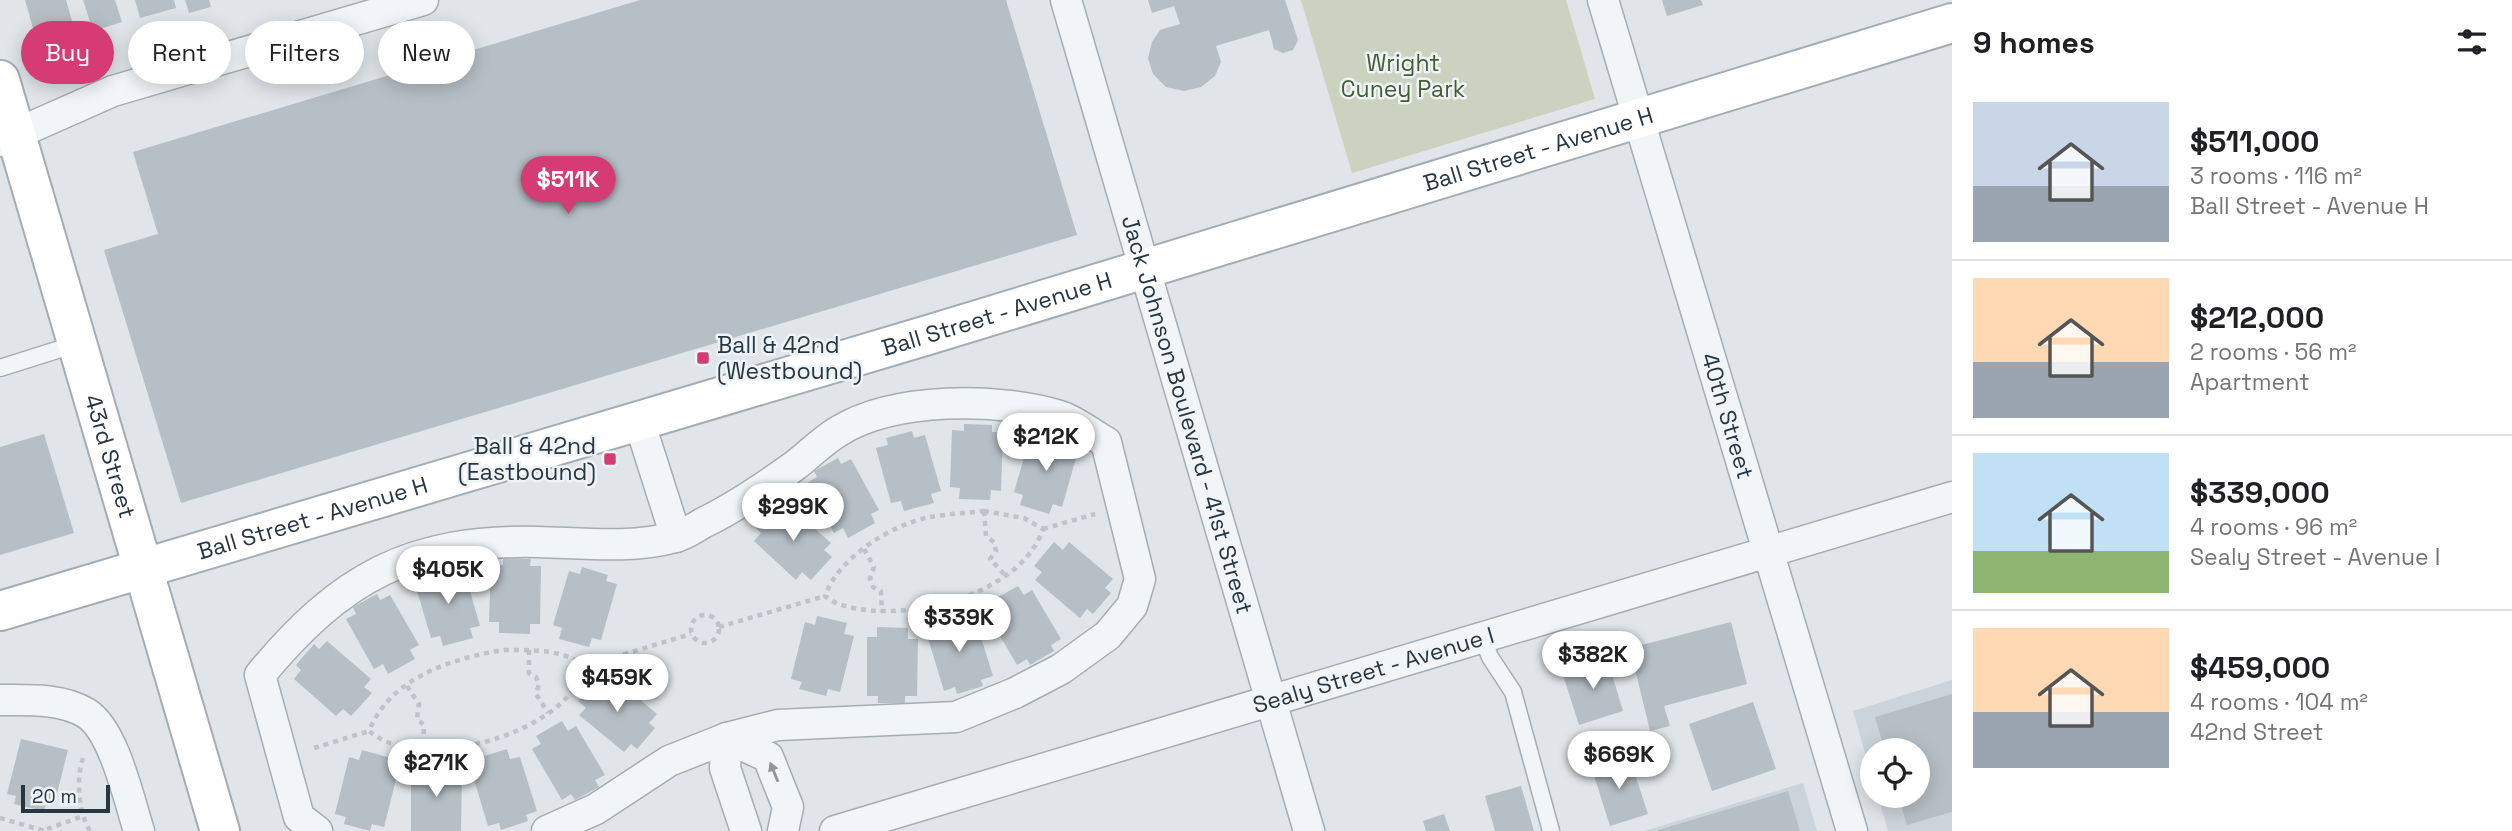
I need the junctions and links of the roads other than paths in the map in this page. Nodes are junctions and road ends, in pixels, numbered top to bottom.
1 (423, 0) edge
2 (1066, 0) edge
3 (1603, 0) edge
4 (1952, 23) edge
5 (0, 80) edge
6 (1639, 118) junction
7 (8, 139) edge
8 (1144, 268) junction
9 (76, 344) junction
10 (0, 368) edge
11 (639, 421) junction
12 (1952, 497) edge
13 (676, 537) junction
14 (1769, 551) junction
15 (141, 568) junction
16 (0, 611) edge
17 (1482, 637) junction
18 (0, 700) edge
19 (1271, 700) junction
20 (727, 737) junction
21 (139, 831) edge
22 (220, 831) edge
23 (317, 831) edge
24 (547, 831) edge
25 (746, 831) edge
26 (783, 831) edge
27 (835, 831) edge
28 (1309, 831) edge
29 (1551, 831) edge
30 (1852, 831) edge

1 - 7 street
2 - 8 street, Jack Johnson Boulevard - 41st Street
3 - 6 street, 40th Street
4 - 6 street, Ball Street - Avenue H
5 - 7 street, 43rd Street
6 - 8 street, Ball Street - Avenue H
6 - 14 street, 40th Street
7 - 9 street, 43rd Street
8 - 11 street, Ball Street - Avenue H
8 - 19 street, Jack Johnson Boulevard - 41st Street
9 - 10 lane
9 - 15 street, 43rd Street
11 - 13 street
11 - 15 street, Ball Street - Avenue H
12 - 14 street, Sealy Street - Avenue I
13 - 20 street
13 - 23 street
14 - 17 street, Sealy Street - Avenue I
14 - 30 street, 40th Street
15 - 16 street, Ball Street - Avenue H
15 - 22 street, 43rd Street
17 - 19 street, Sealy Street - Avenue I
17 - 29 lane
18 - 21 street
19 - 27 street, Sealy Street - Avenue I
19 - 28 street, Jack Johnson Boulevard - 41st Street
20 - 24 street
20 - 25 street
26 -> 20 street

